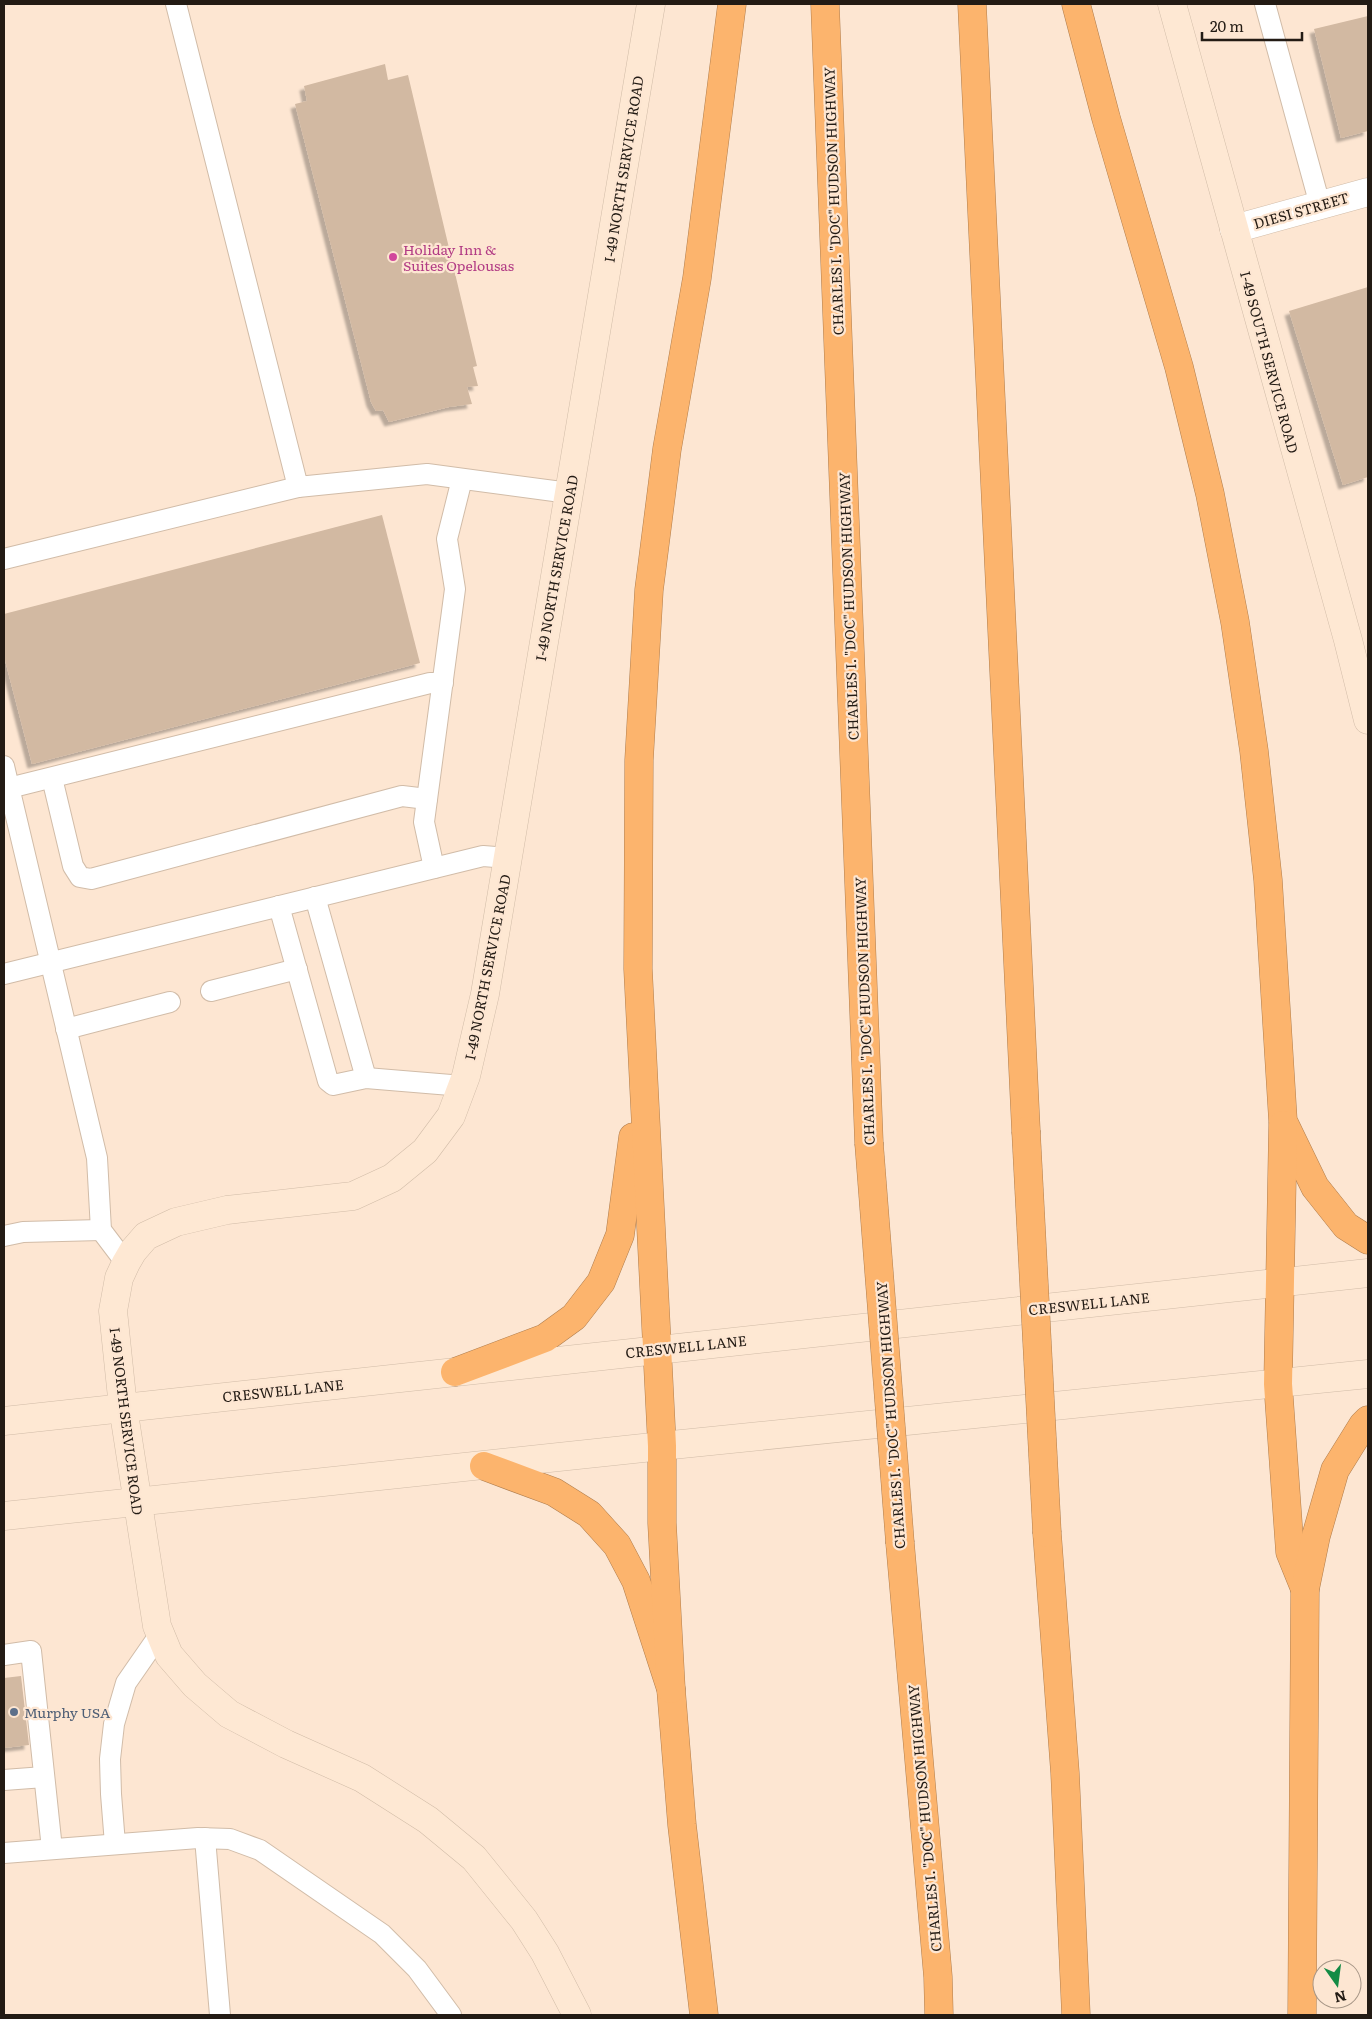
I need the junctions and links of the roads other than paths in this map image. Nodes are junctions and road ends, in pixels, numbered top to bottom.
1 (176, 4) edge
2 (651, 4) edge
3 (732, 4) edge
4 (825, 4) edge
5 (972, 4) edge
6 (1076, 4) edge
7 (1172, 4) edge
8 (1264, 4) edge
9 (1368, 192) edge
10 (1320, 205) junction
11 (1234, 229) junction
12 (462, 479) junction
13 (298, 487) junction
14 (569, 493) junction
15 (4, 559) edge
16 (443, 683) junction
17 (1368, 720) edge
18 (4, 766) edge
19 (52, 778) junction
20 (9, 788) junction
21 (427, 799) junction
22 (508, 858) junction
23 (434, 868) junction
24 (316, 897) junction
25 (279, 906) junction
26 (50, 963) junction
27 (297, 969) junction
28 (4, 974) edge
29 (211, 991) dead end
30 (170, 1002) dead end
31 (66, 1029) junction
32 (641, 1056) junction
33 (366, 1078) junction
34 (463, 1086) junction
35 (1283, 1121) junction
36 (101, 1230) junction
37 (4, 1236) edge
38 (1368, 1240) edge
39 (126, 1263) junction
40 (1368, 1273) edge
41 (1280, 1283) junction
42 (657, 1349) junction
43 (455, 1372) junction
44 (1368, 1374) edge
45 (1278, 1384) junction
46 (122, 1407) junction
47 (1368, 1420) edge
48 (4, 1421) edge
49 (662, 1446) junction
50 (484, 1466) junction
51 (137, 1502) junction
52 (4, 1516) edge
53 (1305, 1589) junction
54 (160, 1634) junction
55 (4, 1655) edge
56 (671, 1689) junction
57 (44, 1777) junction
58 (4, 1780) edge
59 (205, 1838) junction
60 (116, 1844) junction
61 (52, 1850) junction
62 (4, 1853) edge
63 (220, 2015) edge
64 (450, 2015) edge
65 (577, 2015) edge
66 (704, 2015) edge
67 (939, 2015) edge
68 (1076, 2015) edge
69 (1302, 2015) edge

1 - 13 lane
2 - 14 street, I-49 NORTH SERVICE ROAD
3 - 32 highway
4 - 67 highway, CHARLES I. "DOC" HUDSON HIGHWAY, bridge
5 - 68 highway, bridge
6 - 35 highway
7 - 11 street, I-49 SOUTH SERVICE ROAD
8 - 10 lane
9 - 10 street, DIESI STREET
10 - 11 street, DIESI STREET
11 - 17 street, I-49 SOUTH SERVICE ROAD
12 - 13 lane
12 - 14 lane
12 - 16 lane
13 - 15 lane
14 - 22 street, I-49 NORTH SERVICE ROAD
16 - 19 lane
16 - 21 lane
18 - 20 lane
19 - 20 lane
19 - 21 lane
20 - 26 lane
21 - 23 lane
22 - 23 lane
22 - 34 street, I-49 NORTH SERVICE ROAD
23 - 24 lane
24 - 25 lane
24 - 33 lane
25 - 26 lane
25 - 27 lane
26 - 28 lane
26 - 31 lane
27 - 29 lane
27 - 33 lane
30 - 31 lane
31 - 36 lane
32 - 42 highway
32 - 43 highway
33 - 34 lane
34 - 39 street, I-49 NORTH SERVICE ROAD
35 - 38 highway
35 - 41 highway
36 - 37 lane
36 - 39 lane
39 - 46 street, I-49 NORTH SERVICE ROAD
40 - 41 street, CRESWELL LANE
41 - 42 street, CRESWELL LANE
41 - 45 highway
42 - 43 street, CRESWELL LANE
42 - 49 highway
43 - 46 street, CRESWELL LANE
44 - 45 street
45 - 49 street
45 - 53 highway
46 - 48 street, CRESWELL LANE
46 - 51 street, I-49 NORTH SERVICE ROAD
47 - 53 highway
49 - 50 street
49 - 56 highway
50 - 51 street
50 - 56 highway
51 - 52 street
51 - 54 street, I-49 NORTH SERVICE ROAD
53 - 69 highway
54 - 60 lane
54 - 65 street, I-49 NORTH SERVICE ROAD
55 - 57 lane
56 - 66 highway
57 - 58 lane
57 - 61 lane
59 - 60 lane
59 - 63 lane
59 - 64 lane
60 - 61 lane
61 - 62 lane

